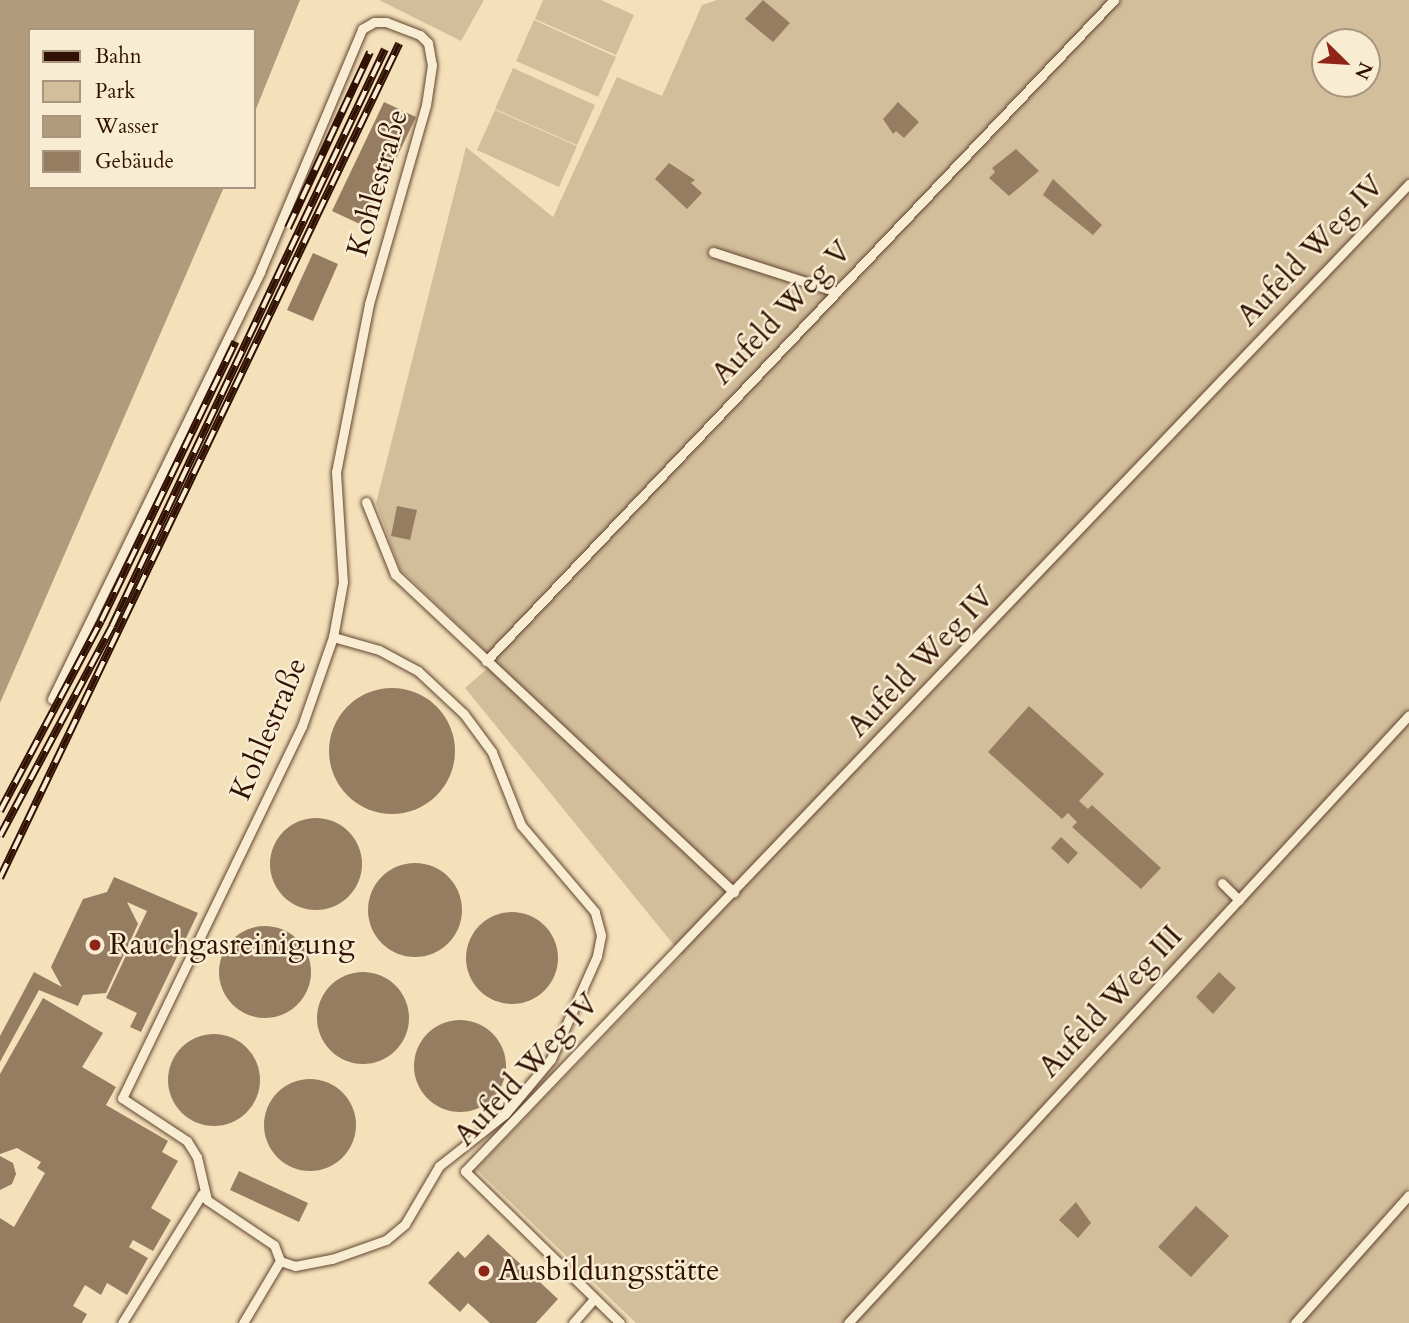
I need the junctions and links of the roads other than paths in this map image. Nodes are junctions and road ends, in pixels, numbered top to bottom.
1 (1114, 0) edge
2 (1409, 184) edge
3 (713, 252) dead end
4 (837, 292) junction
5 (366, 502) dead end
6 (333, 637) junction
7 (486, 661) junction
8 (51, 699) dead end
9 (1409, 715) edge
10 (1222, 883) dead end
11 (734, 892) junction
12 (1239, 900) junction
13 (202, 1194) junction
14 (1409, 1195) edge
15 (280, 1261) junction
16 (594, 1299) junction
17 (126, 1322) edge
18 (243, 1323) edge
19 (573, 1323) edge
20 (620, 1323) edge
21 (848, 1323) edge
22 (1295, 1323) edge

1 - 4 lane, Aufeld Weg V
2 - 11 lane, Aufeld Weg IV
3 - 4 lane
4 - 7 lane, Aufeld Weg V
5 - 7 lane
6 - 8 lane, Kohlestraße
6 - 13 lane, Kohlestraße
6 - 15 lane
7 - 11 lane
9 - 12 lane, Aufeld Weg III
10 - 12 lane
11 - 16 lane, Aufeld Weg IV
12 - 21 lane, Aufeld Weg III
13 - 15 lane
13 - 17 lane
14 - 22 lane
15 - 18 lane
16 - 19 lane
16 - 20 lane

